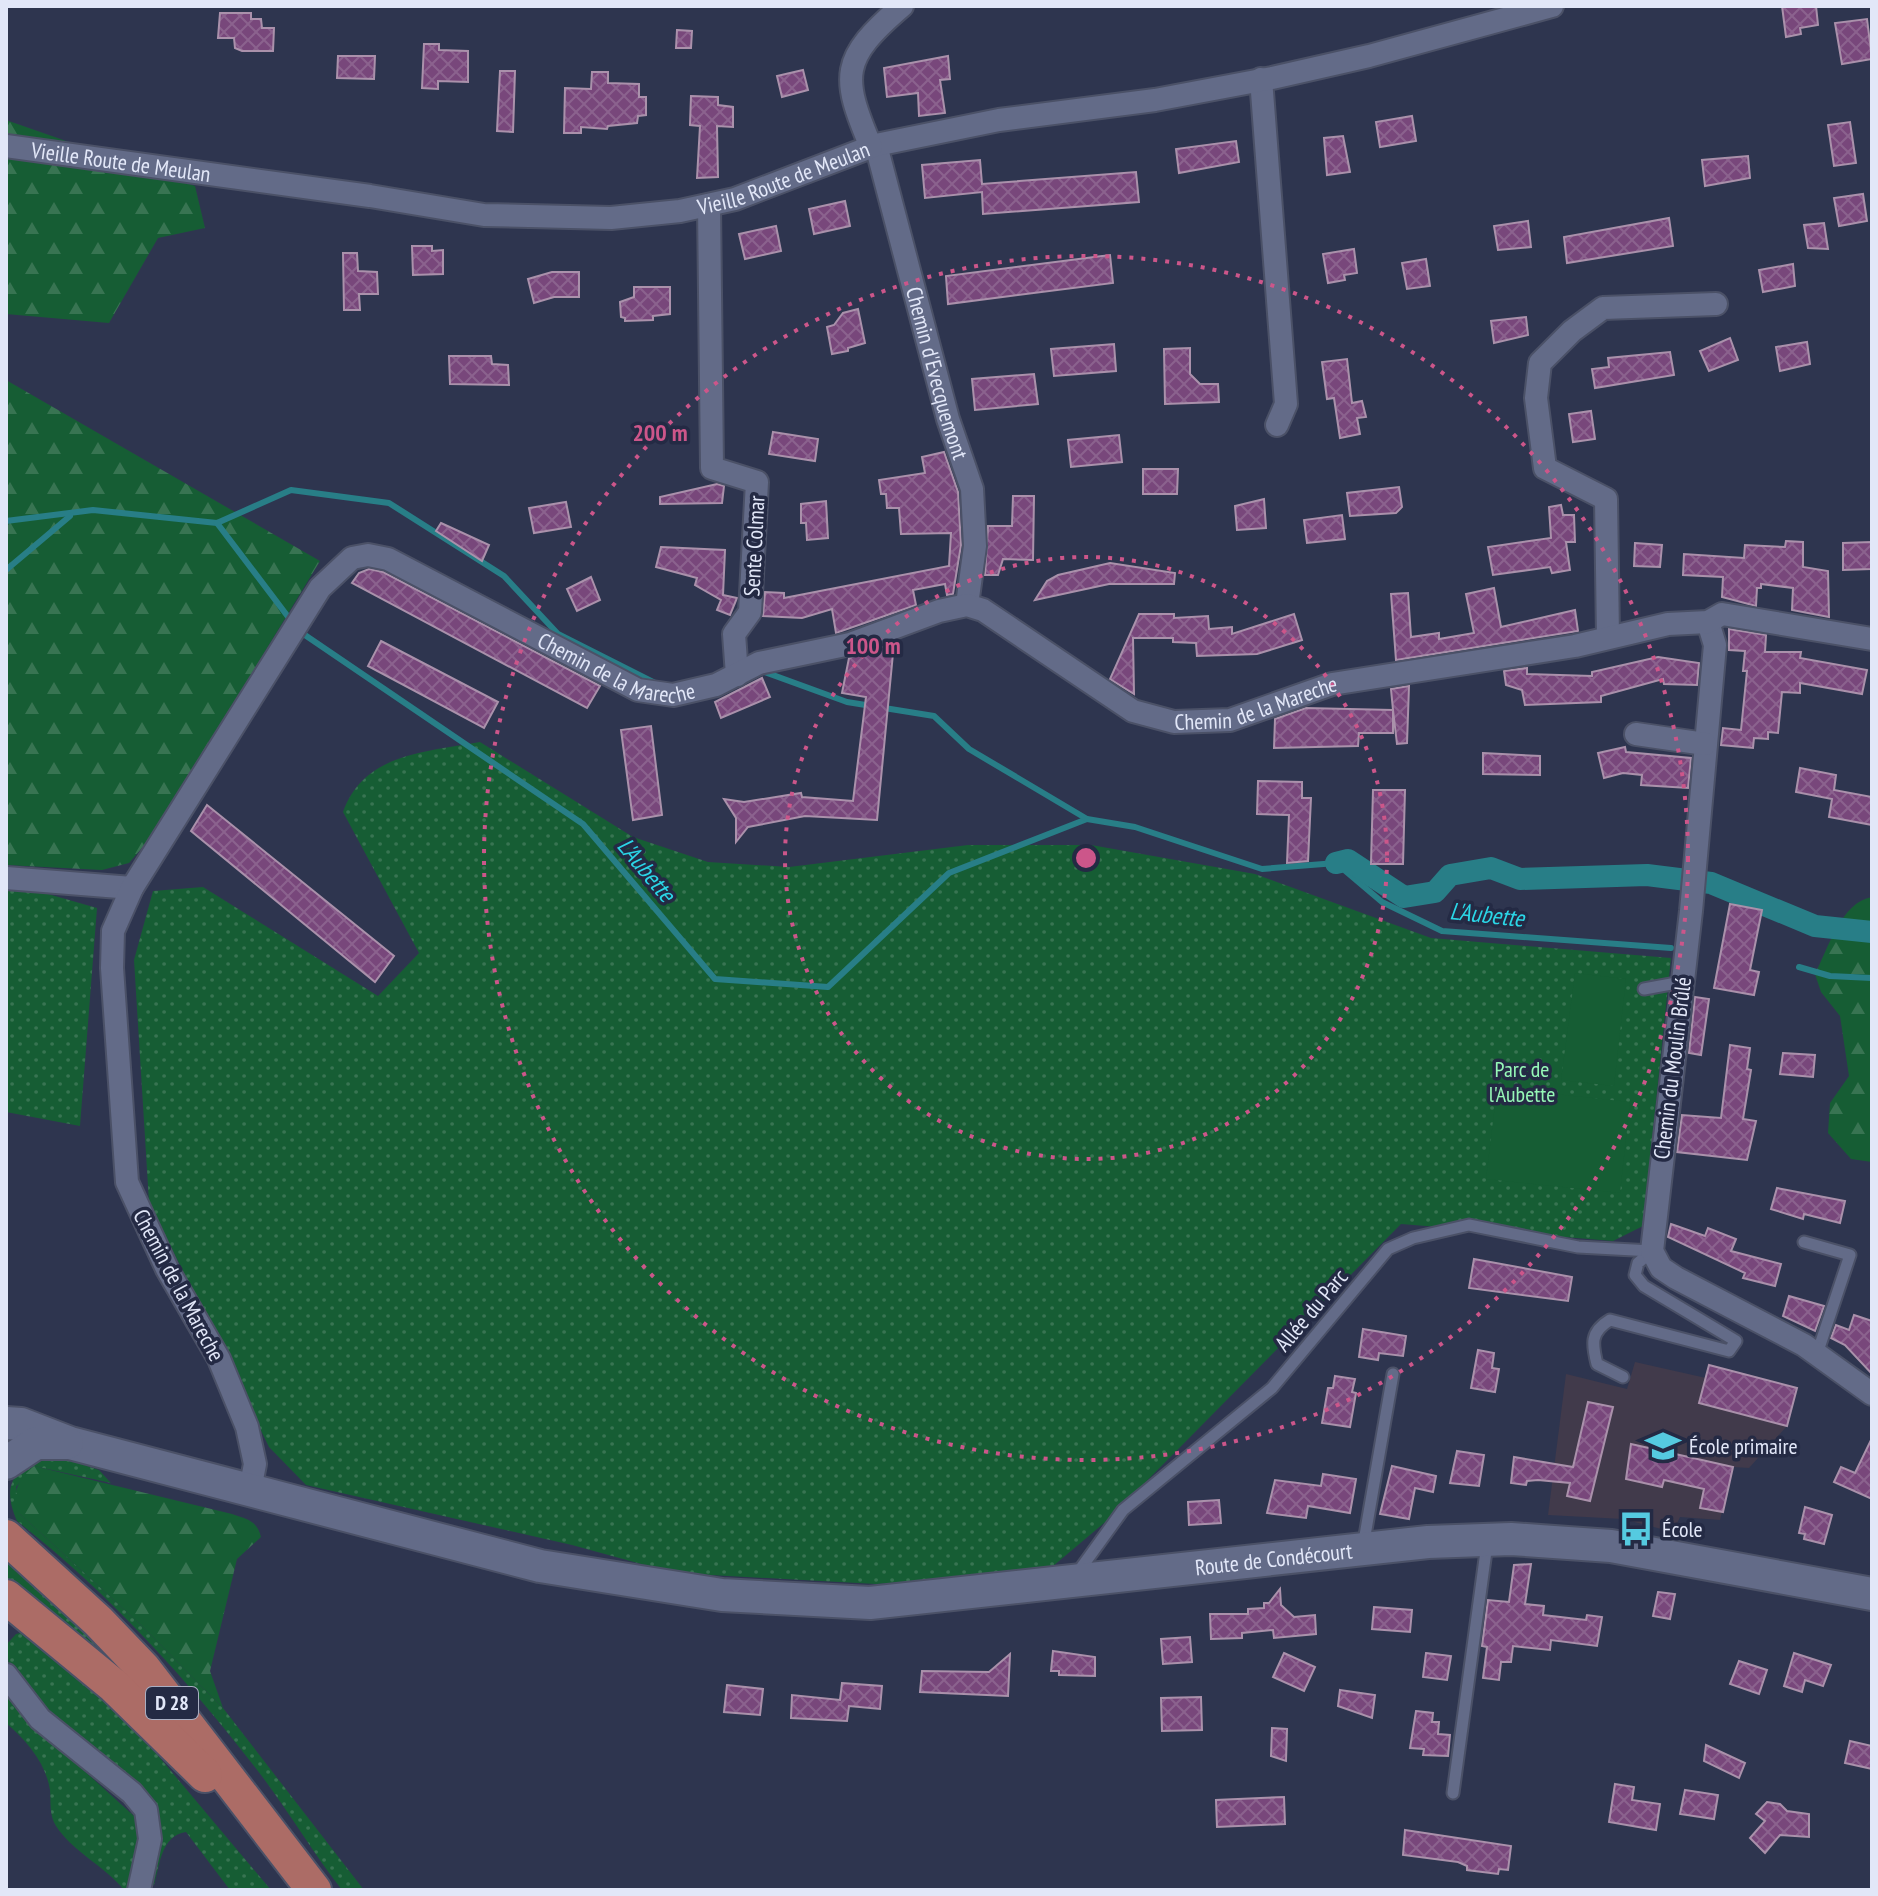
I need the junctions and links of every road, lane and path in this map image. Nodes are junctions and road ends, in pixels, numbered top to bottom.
1 (902, 6) edge
2 (1552, 6) edge
3 (1261, 79) junction
4 (6, 146) edge
5 (873, 146) junction
6 (709, 205) junction
7 (1716, 304) dead end
8 (1277, 425) dead end
9 (967, 605) junction
10 (1708, 622) junction
11 (1608, 637) junction
12 (1872, 639) edge
13 (737, 675) junction
14 (1636, 734) dead end
15 (1705, 744) junction
16 (6, 878) edge
17 (132, 888) junction
18 (1682, 982) junction
19 (1644, 989) dead end
20 (1804, 1242) dead end
21 (1652, 1251) junction
22 (1817, 1354) junction
23 (1393, 1374) dead end
24 (1623, 1377) dead end
25 (1872, 1394) edge
26 (6, 1423) edge
27 (70, 1443) junction
28 (9, 1463) edge
29 (250, 1490) junction
30 (6, 1520) edge
31 (6, 1537) edge
32 (1487, 1540) junction
33 (1362, 1549) junction
34 (1071, 1582) junction
35 (1872, 1594) edge
36 (6, 1597) edge
37 (6, 1675) edge
38 (1453, 1793) dead end
39 (139, 1890) edge
40 (305, 1890) edge
41 (314, 1890) edge

1 - 5 street, Chemin d'Evecquemont
2 - 3 street, Vieille Route de Meulan
3 - 5 street, Vieille Route de Meulan
3 - 8 street
4 - 6 street, Vieille Route de Meulan
5 - 6 street, Vieille Route de Meulan
5 - 9 street, Chemin d'Evecquemont
6 - 13 street, Sente Colmar
7 - 11 street
9 - 11 street, Chemin de la Mareche
9 - 13 street, Chemin de la Mareche
10 - 11 street, Chemin de la Mareche
10 - 12 street, Chemin de la Mareche
10 - 15 street, Chemin du Moulin Brûlé
13 - 17 street, Chemin de la Mareche
14 - 15 street
15 - 18 street, Chemin du Moulin Brûlé
16 - 17 street
17 - 29 street, Chemin de la Mareche
18 - 19 lane
18 - 21 street, Chemin du Moulin Brûlé
20 - 22 lane
21 - 22 street
21 - 24 lane
21 - 34 lane, Allée du Parc
22 - 25 street
23 - 33 lane
26 - 27 street
27 - 28 street
27 - 29 street, Route de Condécourt
29 - 34 street, Route de Condécourt
30 - 41 street
31 - 41 main road, D 28
32 - 33 street, Route de Condécourt
32 - 35 street, Route de Condécourt
32 - 38 lane
33 - 34 street, Route de Condécourt
36 - 40 main road, D 28
37 - 39 street

